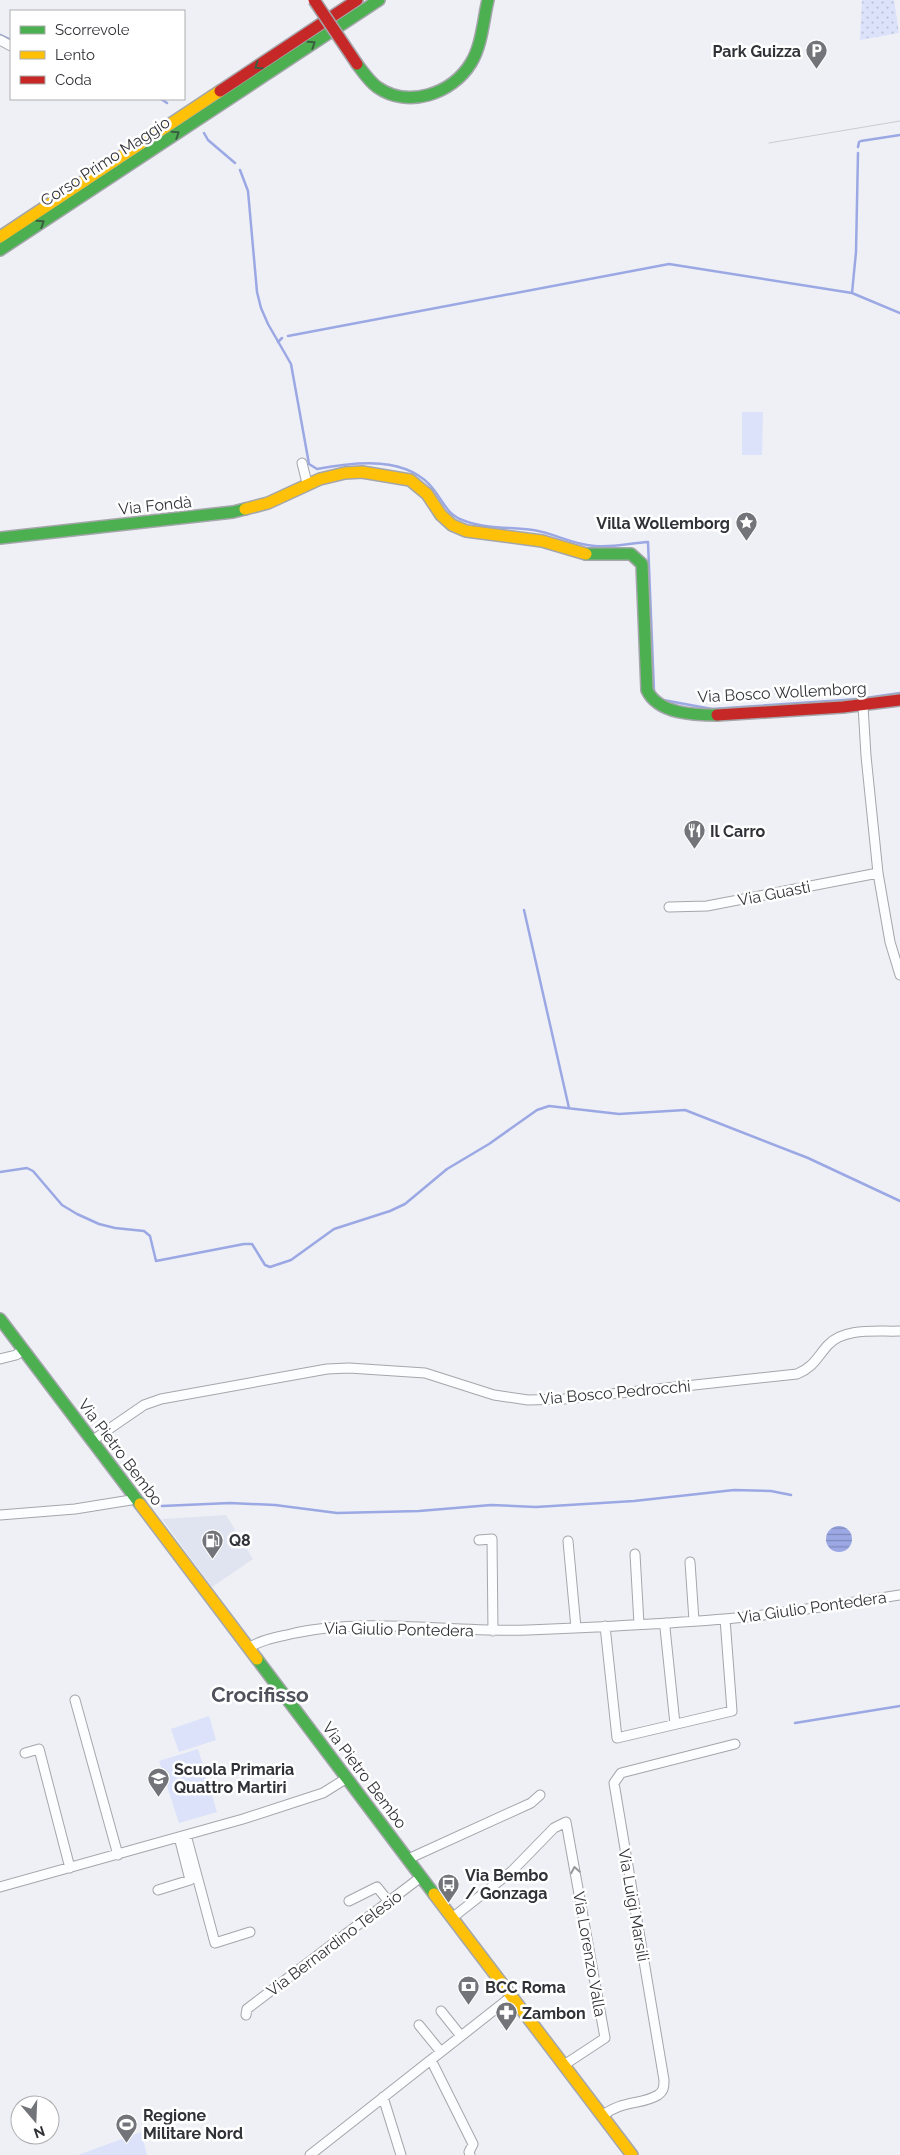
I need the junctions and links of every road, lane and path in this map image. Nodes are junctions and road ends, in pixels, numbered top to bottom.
1 (314, 0) edge
2 (357, 0) edge
3 (379, 0) edge
4 (488, 0) edge
5 (0, 237) edge
6 (0, 250) edge
7 (302, 463) dead end
8 (307, 483) junction
9 (0, 538) edge
10 (900, 700) edge
11 (863, 706) junction
12 (878, 873) junction
13 (669, 907) dead end
14 (900, 975) edge
15 (0, 1319) edge
16 (900, 1331) edge
17 (23, 1350) junction
18 (0, 1359) edge
19 (93, 1440) junction
20 (135, 1497) junction
21 (0, 1515) edge
22 (479, 1540) dead end
23 (568, 1541) dead end
24 (635, 1554) dead end
25 (690, 1562) dead end
26 (900, 1595) edge
27 (726, 1619) junction
28 (694, 1621) junction
29 (666, 1623) junction
30 (638, 1624) junction
31 (605, 1626) junction
32 (576, 1628) junction
33 (493, 1631) junction
34 (248, 1648) junction
35 (75, 1700) dead end
36 (675, 1724) junction
37 (735, 1744) dead end
38 (25, 1753) dead end
39 (347, 1778) junction
40 (540, 1795) dead end
41 (182, 1836) junction
42 (118, 1855) junction
43 (408, 1859) junction
44 (70, 1868) junction
45 (422, 1877) junction
46 (0, 1887) edge
47 (158, 1890) dead end
48 (349, 1901) dead end
49 (389, 1902) junction
50 (452, 1918) junction
51 (250, 1932) dead end
52 (512, 1996) junction
53 (441, 2011) dead end
54 (247, 2012) dead end
55 (419, 2025) dead end
56 (460, 2036) junction
57 (441, 2052) junction
58 (430, 2060) junction
59 (564, 2065) junction
60 (383, 2097) junction
61 (602, 2116) junction
62 (310, 2155) edge
63 (401, 2155) edge
64 (470, 2155) edge
65 (632, 2155) edge

1 - 4 main road, bridge
2 -> 5 main road, Corso Primo Maggio
6 -> 3 main road, Corso Primo Maggio
7 - 8 street
8 - 9 main road, Via Fondà
8 - 11 main road, Via Bosco Wollemborg
10 - 11 main road, Via Bosco Wollemborg
11 - 12 street
12 - 13 street, Via Guasti
12 - 14 street
15 - 17 main road, Via Pietro Bembo
16 - 19 street, Via Bosco Pedrocchi
17 - 18 street
17 - 19 main road, Via Pietro Bembo
19 - 20 main road, Via Pietro Bembo
20 - 21 street
20 - 34 main road, Via Pietro Bembo
22 - 33 street, Via Giulio Pontedera
23 - 32 street
24 - 30 street
25 - 28 street
26 - 27 street, Via Giulio Pontedera
27 - 28 street, Via Giulio Pontedera
27 - 36 street
28 - 29 street, Via Giulio Pontedera
29 - 30 street, Via Giulio Pontedera
29 - 36 street
30 - 31 street, Via Giulio Pontedera
31 - 32 street, Via Giulio Pontedera
31 - 36 street
32 - 33 street, Via Giulio Pontedera
33 - 34 street, Via Giulio Pontedera
34 - 39 main road, Via Pietro Bembo
35 - 42 street
37 - 61 street, Via Luigi Marsili
38 - 44 street
39 - 41 street
39 - 43 main road, Via Pietro Bembo
40 - 43 street
41 - 42 street
41 - 47 street
41 - 51 street
42 - 44 street
43 - 45 main road, Via Pietro Bembo
44 - 46 street
45 - 49 street, Via Bernardino Telesio
45 - 50 main road, Via Pietro Bembo
48 - 49 street
49 - 54 street, Via Bernardino Telesio
50 - 52 main road, Via Pietro Bembo
59 -> 50 street, Via Lorenzo Valla
52 - 56 street
52 - 59 main road, Via Pietro Bembo
53 - 56 street
55 - 57 street
56 - 57 street
57 - 58 street
58 - 60 street
58 - 64 street
59 - 61 main road, Via Pietro Bembo
60 - 62 street
60 - 63 street
61 - 65 main road, Via Pietro Bembo

